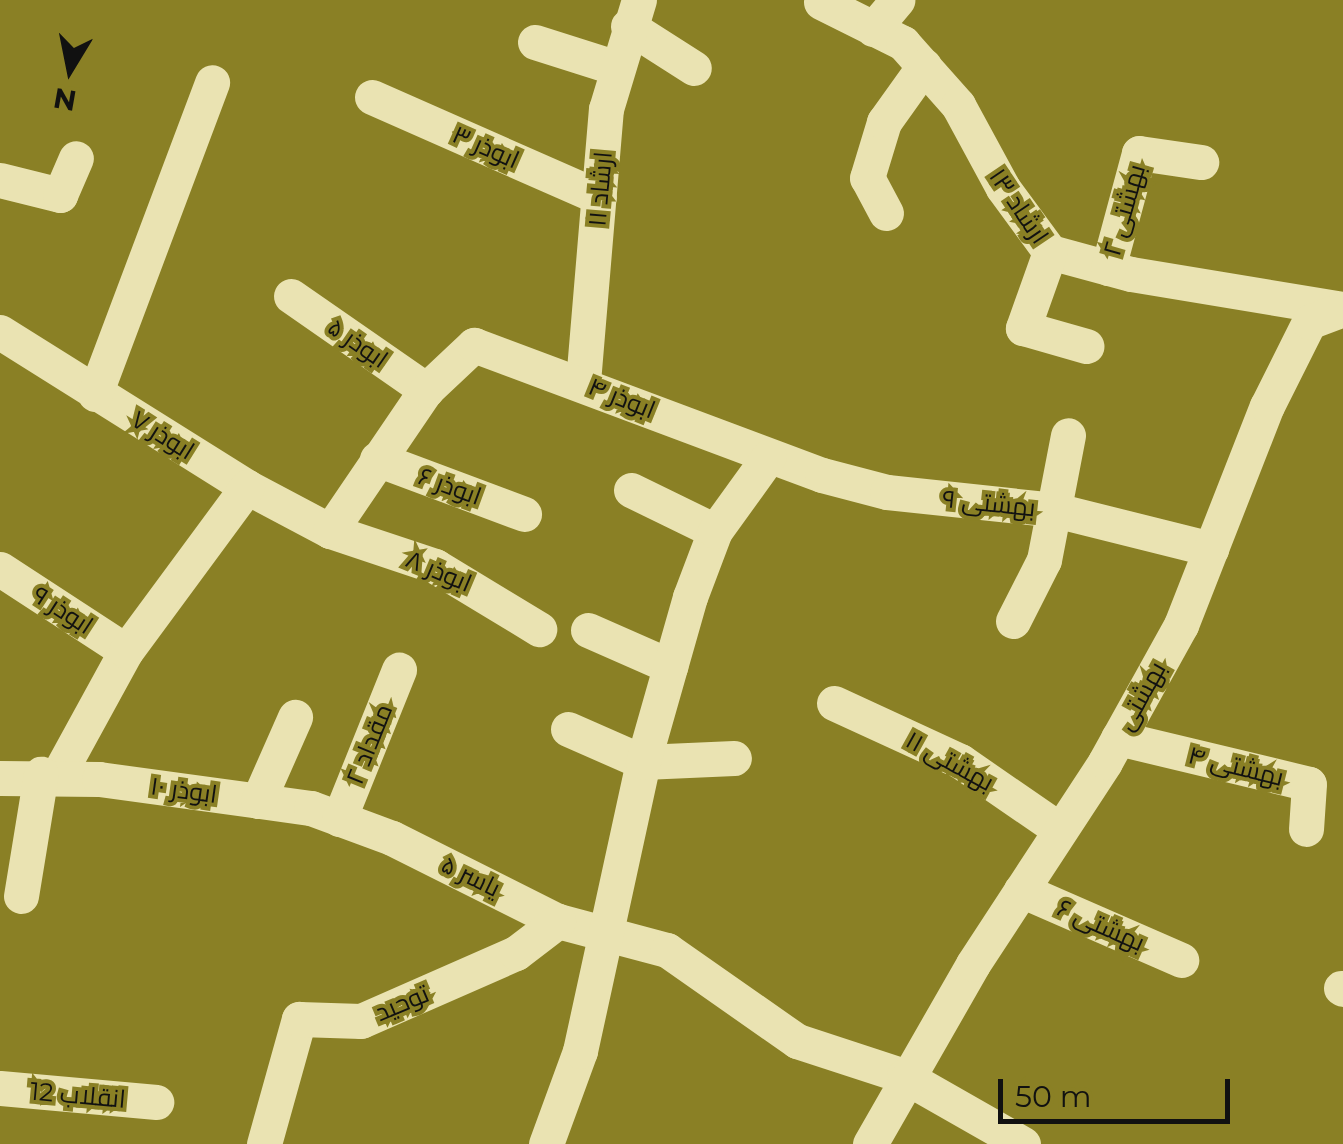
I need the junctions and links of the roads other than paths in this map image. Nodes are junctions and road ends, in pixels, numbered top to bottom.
1 (897, 0) edge
2 (821, 2) edge
3 (634, 13) edge
4 (873, 28) junction
5 (535, 42) dead end
6 (924, 66) junction
7 (617, 68) junction
8 (694, 68) dead end
9 (212, 82) dead end
10 (372, 96) dead end
11 (76, 158) dead end
12 (1201, 162) dead end
13 (0, 180) edge
14 (599, 197) junction
15 (886, 213) dead end
16 (1050, 252) junction
17 (1108, 268) junction
18 (291, 296) dead end
19 (1343, 309) edge
20 (0, 332) edge
21 (1086, 346) dead end
22 (583, 382) junction
23 (426, 390) junction
24 (96, 394) junction
25 (1068, 435) dead end
26 (769, 456) junction
27 (377, 459) junction
28 (247, 487) junction
29 (630, 490) dead end
30 (1055, 510) junction
31 (524, 514) dead end
32 (330, 531) junction
33 (716, 531) junction
34 (1211, 548) junction
35 (0, 569) edge
36 (1013, 620) dead end
37 (540, 629) dead end
38 (588, 630) dead end
39 (126, 650) junction
40 (670, 666) junction
41 (399, 670) dead end
42 (834, 703) dead end
43 (295, 717) dead end
44 (568, 728) dead end
45 (1118, 738) junction
46 (734, 758) dead end
47 (643, 762) junction
48 (25, 771) edge
49 (258, 801) junction
50 (339, 819) junction
51 (1306, 829) dead end
52 (1060, 830) junction
53 (1022, 890) junction
54 (21, 896) dead end
55 (558, 921) junction
56 (603, 929) junction
57 (1181, 960) dead end
58 (904, 1076) junction
59 (0, 1088) edge
60 (156, 1102) dead end
61 (1018, 1142) edge
62 (264, 1144) edge
63 (546, 1144) edge
64 (870, 1144) edge

1 - 4 street
2 - 4 street, ارشاد ۱۳
3 - 7 street, ارشاد ۱۱
3 - 8 street
4 - 6 street, ارشاد ۱۳
5 - 7 street
6 - 15 street
6 - 16 street, ارشاد ۱۳
7 - 14 street, ارشاد ۱۱
9 - 24 street
10 - 14 street, ابوذر ۳
11 - 13 street
12 - 17 street, بهشتی ۲
14 - 22 street, ارشاد ۱۱
16 - 17 street, ارشاد ۱۳
16 - 21 street
17 - 19 street, ارشاد ۱۳
18 - 23 street, ابوذر ۵
19 - 34 street, بهشتی
20 - 24 street, ابوذر ۷
22 - 23 street, ابوذر ۴
22 - 26 street, ابوذر ۴
23 - 27 street
24 - 28 street, ابوذر ۷
25 - 30 street
26 - 30 street, بهشتی ۹
26 - 33 street
27 - 31 street, ابوذر ۶
27 - 32 street
28 - 32 street, ابوذر ۷
28 - 39 street
29 - 33 street
30 - 34 street, بهشتی ۹
30 - 36 street
32 - 37 street, ابوذر ۸
33 - 40 street
34 - 45 street, بهشتی
35 - 39 street, ابوذر ۹
38 - 40 street
39 - 48 street
40 - 47 street
41 - 50 street, مقداد ۲
42 - 52 street, بهشتی ۱۱
43 - 49 street
44 - 47 street
45 - 51 street, بهشتی ۴
45 - 52 street, بهشتی
46 - 47 street
47 - 56 street
48 - 49 street, ابوذر ۱۰
48 - 54 street
49 - 50 street, ابوذر ۱۰
50 - 55 street, یاسر ۵
52 - 53 street, بهشتی
53 - 57 street, بهشتی ۶
53 - 58 street, بهشتی
55 - 56 street, یاسر ۵
55 - 62 street, توحید
56 - 58 street, یاسر ۵
56 - 63 street
58 - 61 street, یاسر ۵
58 - 64 street, بهشتی
59 - 60 street, انقلاب 12

